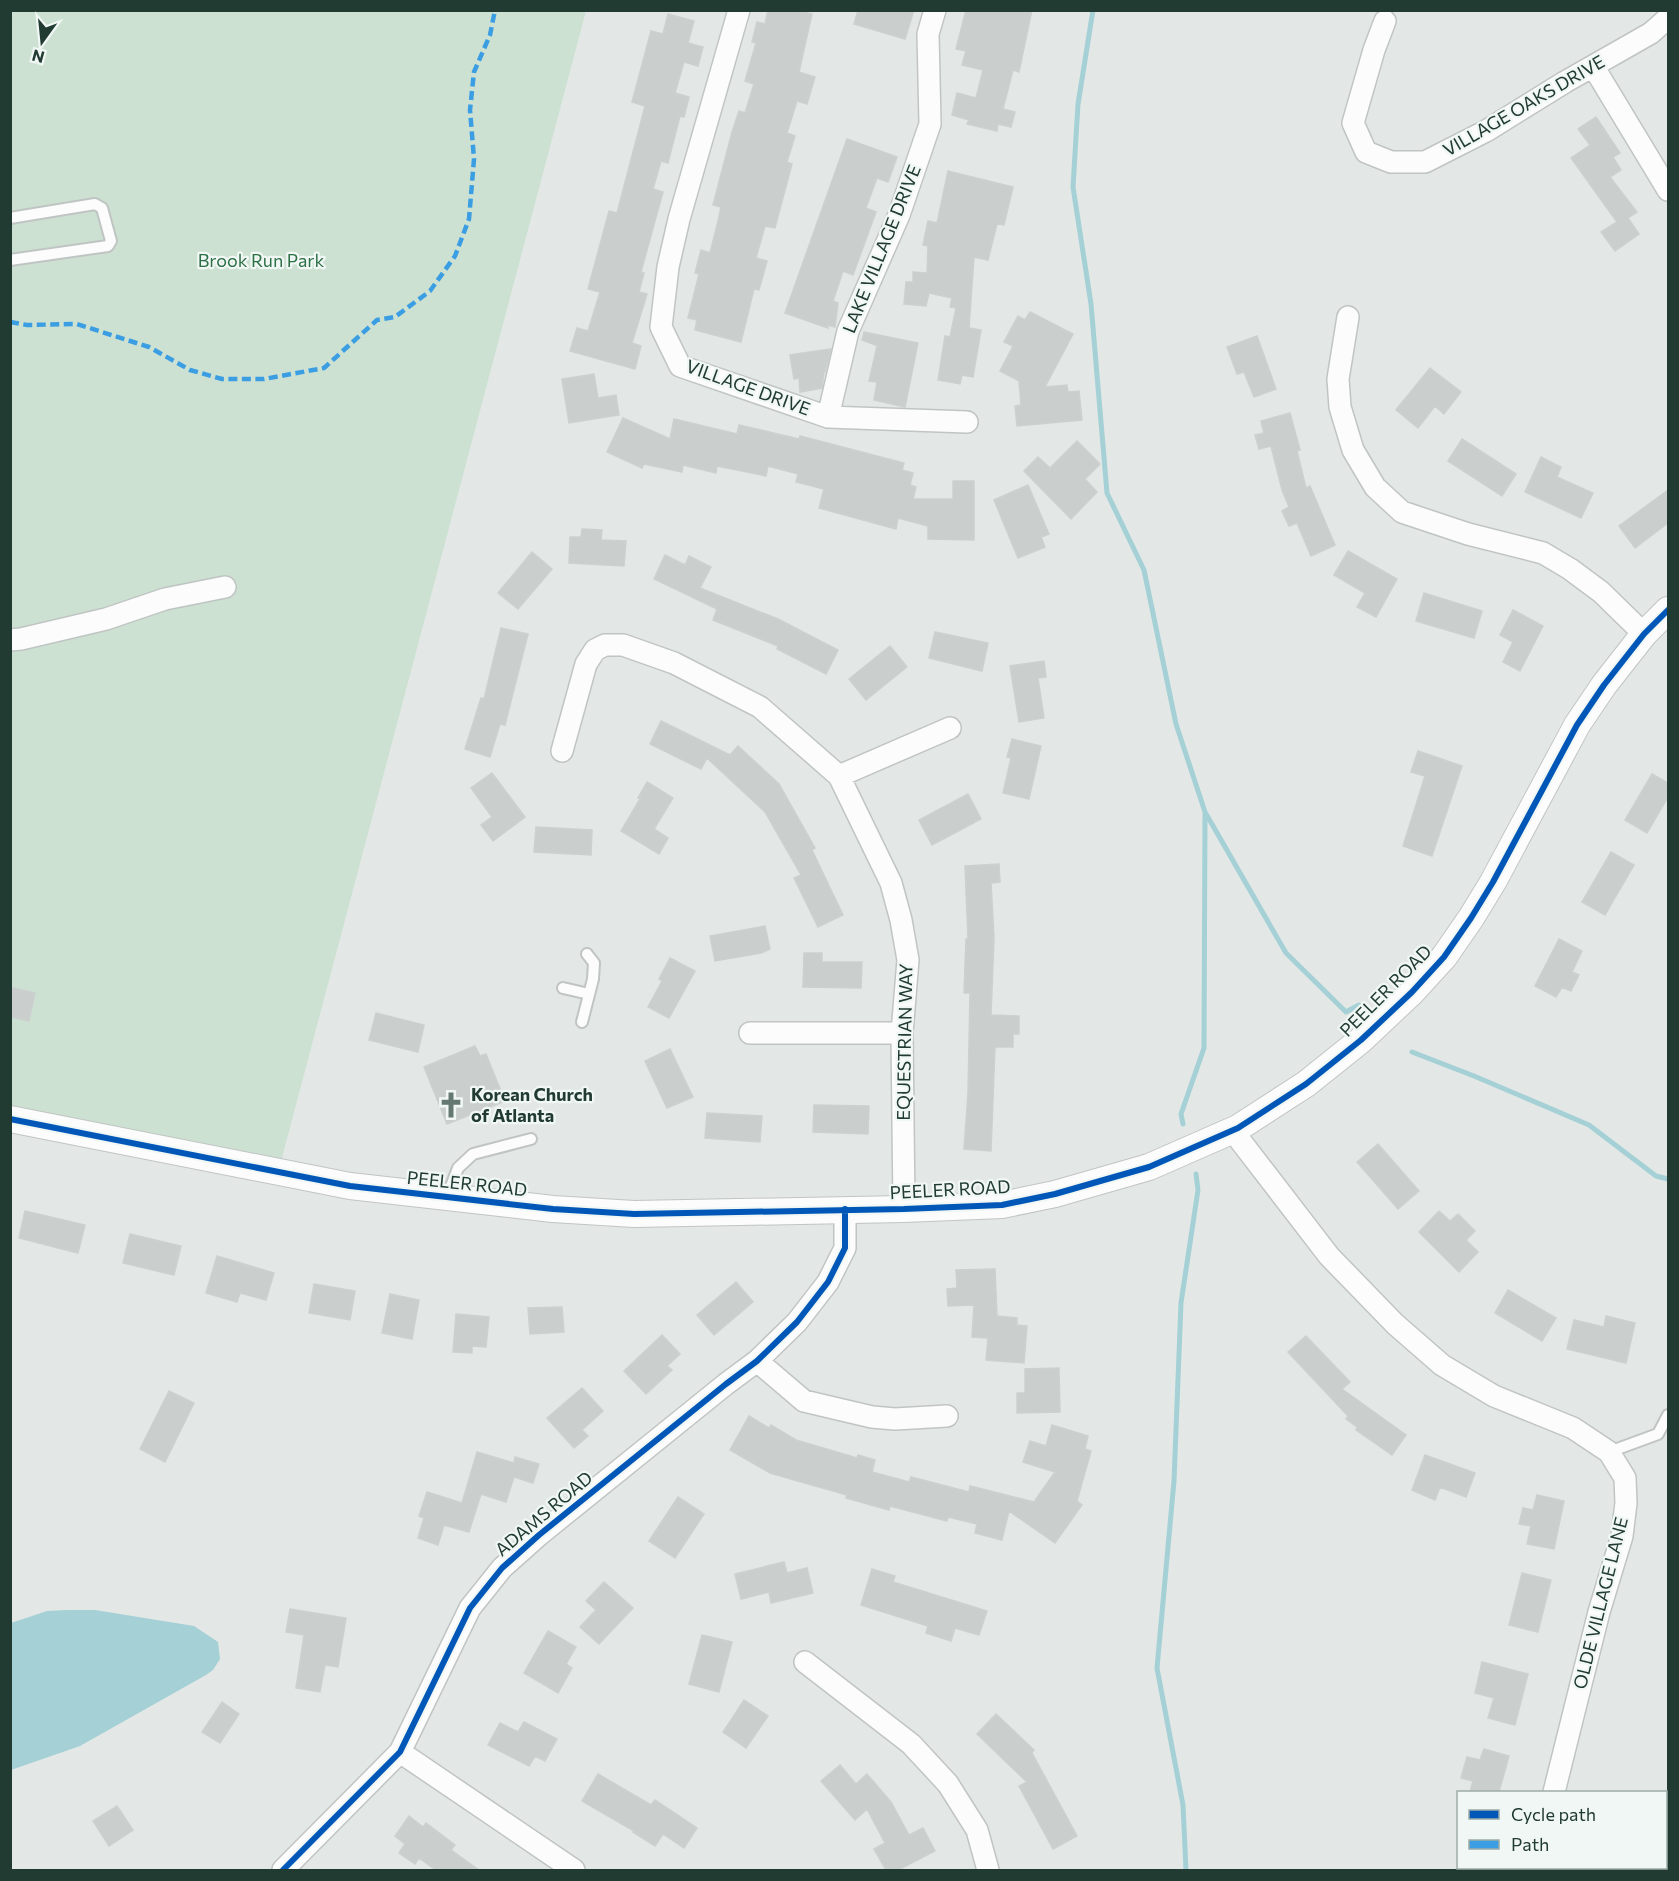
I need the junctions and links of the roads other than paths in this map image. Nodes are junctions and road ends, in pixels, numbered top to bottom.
1 (739, 10) edge
2 (934, 10) edge
3 (1668, 18) edge
4 (1385, 21) dead end
5 (1593, 66) junction
6 (1668, 190) edge
7 (10, 218) edge
8 (10, 260) edge
9 (1348, 317) dead end
10 (828, 417) junction
11 (967, 422) dead end
12 (225, 587) dead end
13 (1668, 610) edge
14 (1644, 634) junction
15 (10, 640) edge
16 (950, 729) dead end
17 (562, 751) dead end
18 (839, 776) junction
19 (588, 954) dead end
20 (562, 988) dead end
21 (589, 994) junction
22 (582, 1022) dead end
23 (750, 1033) dead end
24 (902, 1033) junction
25 (10, 1119) edge
26 (1238, 1128) junction
27 (531, 1139) dead end
28 (447, 1198) junction
29 (845, 1209) junction
30 (904, 1209) junction
31 (757, 1361) junction
32 (1668, 1415) edge
33 (947, 1416) dead end
34 (1609, 1452) junction
35 (805, 1662) dead end
36 (400, 1752) junction
37 (1554, 1791) edge
38 (283, 1870) edge
39 (574, 1870) edge
40 (988, 1870) edge

1 - 10 street, VILLAGE DRIVE
2 - 10 street, LAKE VILLAGE DRIVE
3 - 5 street, VILLAGE OAKS DRIVE
4 - 5 street, VILLAGE OAKS DRIVE
5 - 6 street
7 - 8 lane
9 - 14 street
10 - 11 street, VILLAGE DRIVE
12 - 15 street
13 - 14 street, PEELER ROAD
14 - 26 street, PEELER ROAD
16 - 18 street
17 - 18 street, EQUESTRIAN WAY
18 - 24 street, EQUESTRIAN WAY
19 - 21 lane
20 - 21 lane
21 - 22 lane
23 - 24 street
24 - 30 street, EQUESTRIAN WAY
25 - 28 street, PEELER ROAD
26 - 30 street, PEELER ROAD
26 - 34 street, OLDE VILLAGE LANE
27 - 28 lane
28 - 29 street, PEELER ROAD
29 - 30 street, PEELER ROAD
29 - 31 street, ADAMS ROAD
31 - 33 street
31 - 36 street, ADAMS ROAD
32 - 34 lane
34 - 37 street, OLDE VILLAGE LANE
35 - 40 street
36 - 38 street, ADAMS ROAD
36 - 39 street

